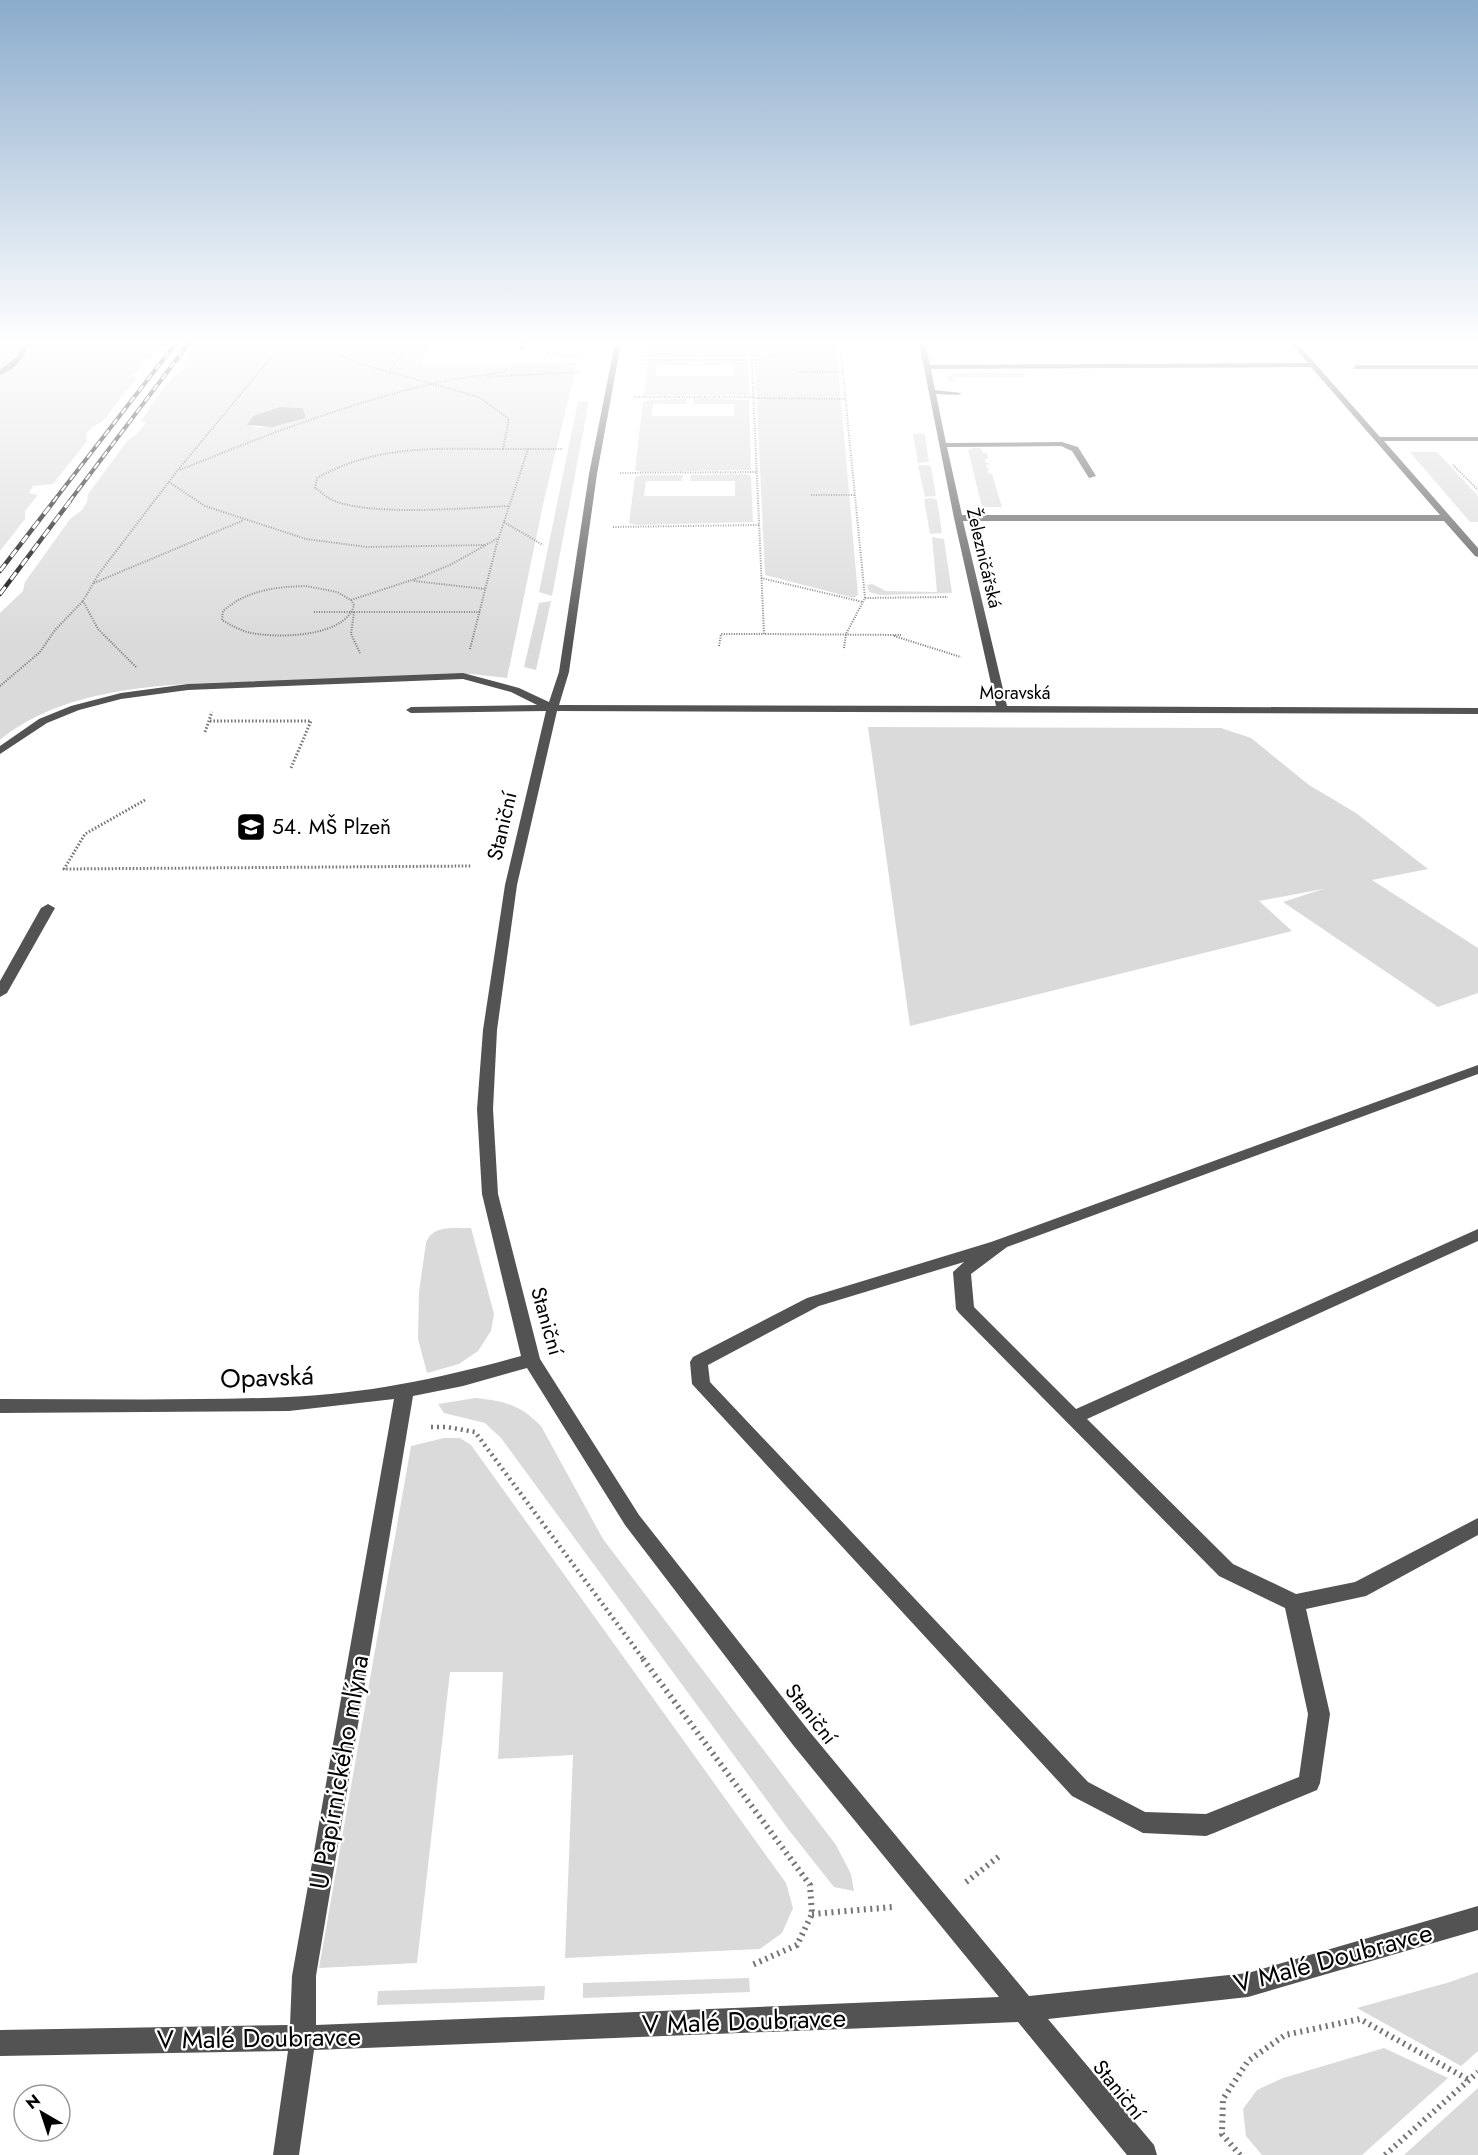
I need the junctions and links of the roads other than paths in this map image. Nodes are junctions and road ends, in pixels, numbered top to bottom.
1 (599, 444) edge
2 (1381, 444) edge
3 (943, 445) joint
4 (1092, 476) dead end
5 (958, 518) junction
6 (1445, 518) junction
7 (1478, 554) edge
8 (552, 708) junction
9 (1002, 709) junction
10 (411, 710) dead end
11 (1478, 711) edge
12 (0, 750) edge
13 (48, 908) dead end
14 (0, 993) edge
15 (1478, 1069) edge
16 (1478, 1234) edge
17 (997, 1246) junction
18 (531, 1360) junction
19 (405, 1391) junction
20 (0, 1406) edge
21 (1075, 1417) junction
22 (1478, 1526) edge
23 (1294, 1604) junction
24 (1478, 1918) edge
25 (1024, 2009) junction
26 (303, 2038) junction
27 (0, 2043) edge
28 (286, 2155) edge
29 (1144, 2155) edge

1 - 8 street, Staniční
2 - 6 street
3 - 4 street
3 - 5 street, Železničářská
5 - 6 street
5 - 9 street, Železničářská
6 - 7 street
8 - 9 street, Moravská
8 - 10 street, Moravská
8 - 12 street
8 - 18 street, Staniční
9 - 11 street, Moravská
13 - 14 street
15 - 17 street
16 - 21 street
17 - 21 street
17 - 23 street
18 - 19 street, Opavská
18 - 25 street, Staniční
19 - 20 street, Opavská
19 - 26 street, U Papírnického mlýna
21 - 23 street
22 - 23 street
24 - 25 street, V Malé Doubravce
25 - 26 street, V Malé Doubravce
25 - 29 street, Staniční
26 - 27 street, V Malé Doubravce
26 - 28 street, U Papírnického mlýna

